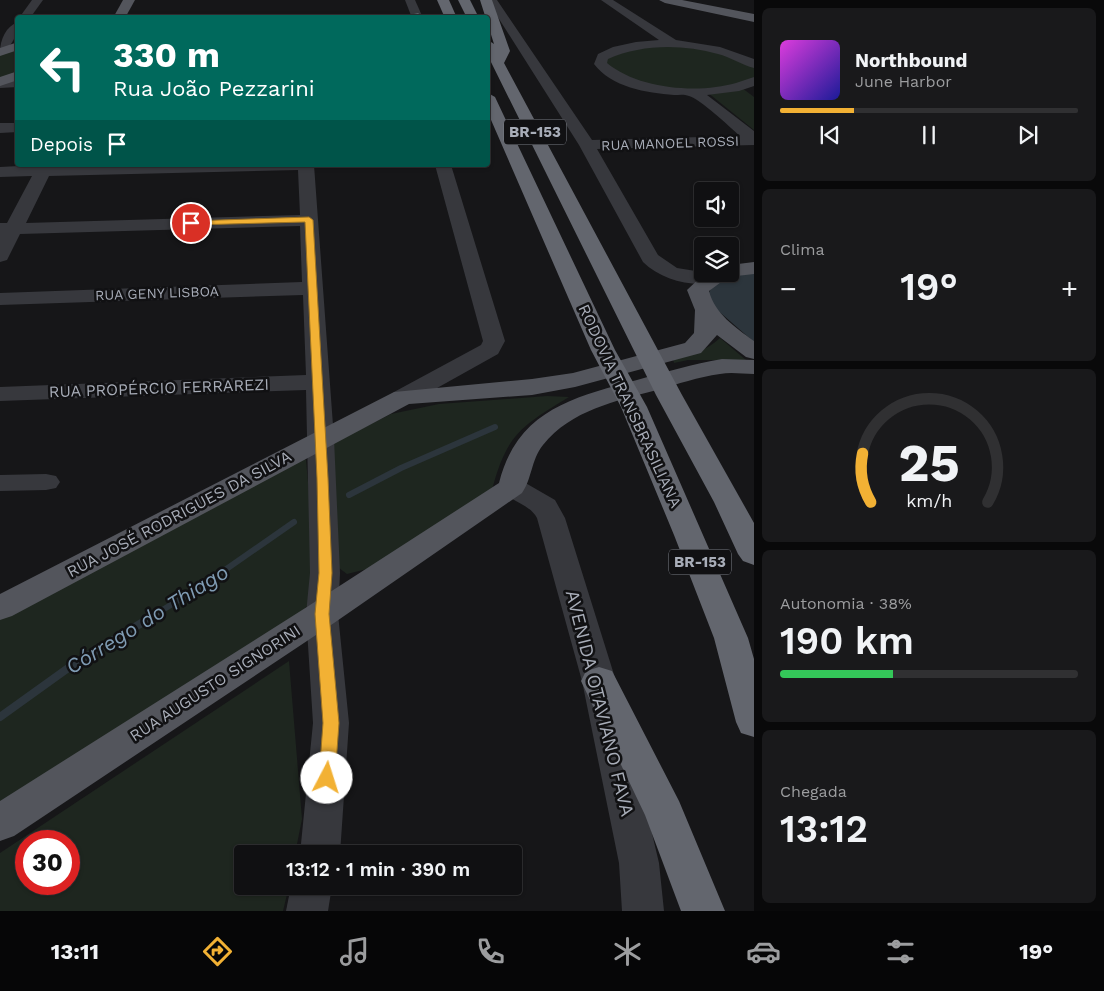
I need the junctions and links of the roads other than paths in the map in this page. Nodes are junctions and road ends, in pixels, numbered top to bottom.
1 (38, 0) edge
2 (128, 0) edge
3 (410, 0) edge
4 (443, 0) edge
5 (464, 0) edge
6 (486, 0) edge
7 (492, 0) edge
8 (665, 0) edge
9 (690, 0) edge
10 (601, 3) edge
11 (754, 13) edge
12 (26, 15) edge
13 (120, 15) edge
14 (417, 15) edge
15 (450, 15) edge
16 (472, 15) edge
17 (754, 18) edge
18 (619, 23) dead end
19 (15, 30) edge
20 (634, 34) dead end
21 (674, 44) junction
22 (648, 45) junction
23 (15, 47) edge
24 (0, 48) edge
25 (490, 48) edge
26 (0, 52) edge
27 (732, 54) junction
28 (754, 54) edge
29 (498, 64) junction
30 (754, 64) edge
31 (752, 83) edge
32 (693, 91) junction
33 (490, 102) edge
34 (490, 119) edge
35 (15, 127) edge
36 (0, 128) edge
37 (502, 130) junction
38 (754, 140) edge
39 (587, 145) junction
40 (131, 167) edge
41 (306, 167) edge
42 (444, 167) edge
43 (45, 168) edge
44 (0, 172) edge
45 (309, 220) junction
46 (7, 228) edge
47 (0, 256) edge
48 (694, 275) edge
49 (714, 282) edge
50 (313, 288) junction
51 (0, 299) edge
52 (706, 310) junction
53 (754, 352) edge
54 (754, 367) edge
55 (318, 382) junction
56 (0, 394) edge
57 (402, 397) junction
58 (321, 440) junction
59 (46, 482) dead end
60 (0, 483) edge
61 (512, 487) junction
62 (754, 554) edge
63 (0, 608) edge
64 (322, 614) junction
65 (599, 681) junction
66 (754, 722) edge
67 (0, 823) edge
68 (321, 845) edge
69 (310, 895) edge
70 (306, 911) edge
71 (643, 911) edge
72 (703, 911) edge

1 - 12 street
2 - 13 main road
3 - 14 street
4 - 15 highway
5 - 16 highway
6 - 29 highway
7 - 39 street
8 - 17 main road
9 - 11 main road
10 - 18 street
10 - 21 street
19 - 24 street
20 - 22 street
21 - 22 street
21 - 27 street
22 - 32 street
23 - 26 main road
25 - 29 highway, BR-153
27 - 28 street
27 - 30 street
29 - 62 highway, BR-153
31 - 32 street
32 - 38 street
33 - 37 highway, RODOVIA TRANSBRASILIANA / BR-153
34 - 37 highway
35 - 36 street
37 - 66 highway, RODOVIA TRANSBRASILIANA / BR-153
38 - 39 street, RUA MANOEL ROSSI
39 - 48 street
40 - 43 street
41 - 45 street
42 - 57 street, RUA JOSÉ RODRIGUES DA SILVA
43 - 44 street
43 - 46 street
45 - 46 street
45 - 50 street
46 - 47 street
49 - 52 main road
50 - 51 street, RUA GENY LISBOA
50 - 55 street
52 - 53 main road
52 - 57 main road
54 - 61 main road
55 - 56 street, RUA PROPÉRCIO FERRAREZI
55 - 58 street
57 - 58 main road, RUA JOSÉ RODRIGUES DA SILVA
58 - 63 main road, RUA JOSÉ RODRIGUES DA SILVA
58 - 64 street
59 - 60 street
61 - 64 main road, RUA AUGUSTO SIGNORINI
61 - 65 street, AVENIDA OTAVIANO FAVA
64 - 67 main road, RUA AUGUSTO SIGNORINI
64 - 68 street
65 - 71 street, AVENIDA OTAVIANO FAVA
65 - 72 highway
69 - 70 street

